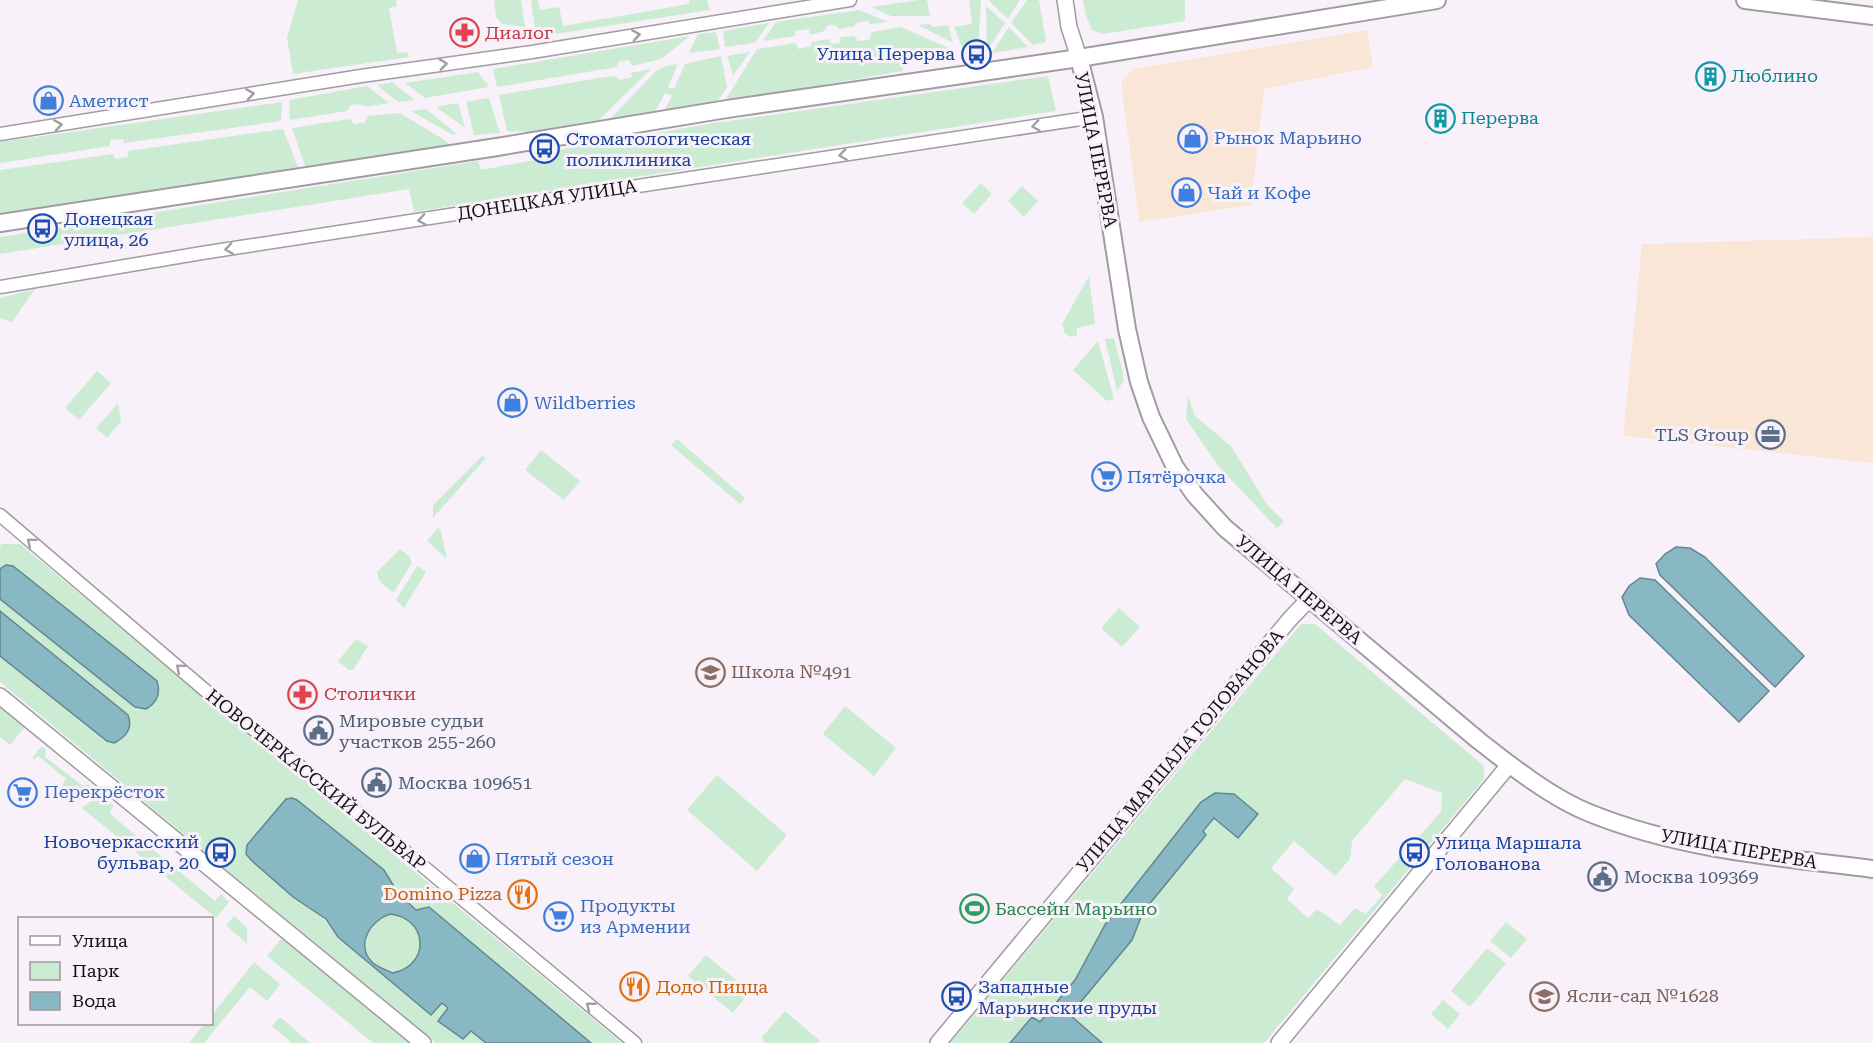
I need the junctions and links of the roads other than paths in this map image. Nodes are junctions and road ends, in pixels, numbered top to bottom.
1 (850, 0) edge
2 (1065, 0) edge
3 (1437, 0) edge
4 (1745, 0) edge
5 (1871, 15) edge
6 (1079, 58) junction
7 (1094, 117) junction
8 (0, 134) edge
9 (0, 223) edge
10 (0, 287) edge
11 (0, 515) edge
12 (1310, 599) junction
13 (0, 696) edge
14 (1509, 765) junction
15 (1873, 869) edge
16 (423, 1043) edge
17 (635, 1043) edge
18 (938, 1043) edge
19 (1279, 1043) edge

8 -> 1 street
2 - 6 street, УЛИЦА ПЕРЕРВА
3 - 6 main road
4 - 5 main road
6 - 7 main road, УЛИЦА ПЕРЕРВА
6 - 9 main road
7 -> 10 street, ДОНЕЦКАЯ УЛИЦА
7 - 12 main road, УЛИЦА ПЕРЕРВА
17 -> 11 street, НОВОЧЕРКАССКИЙ БУЛЬВАР
12 - 14 main road, УЛИЦА ПЕРЕРВА
12 - 18 street, УЛИЦА МАРШАЛА ГОЛОВАНОВА
13 - 16 street
14 - 15 main road, УЛИЦА ПЕРЕРВА
14 - 19 street

